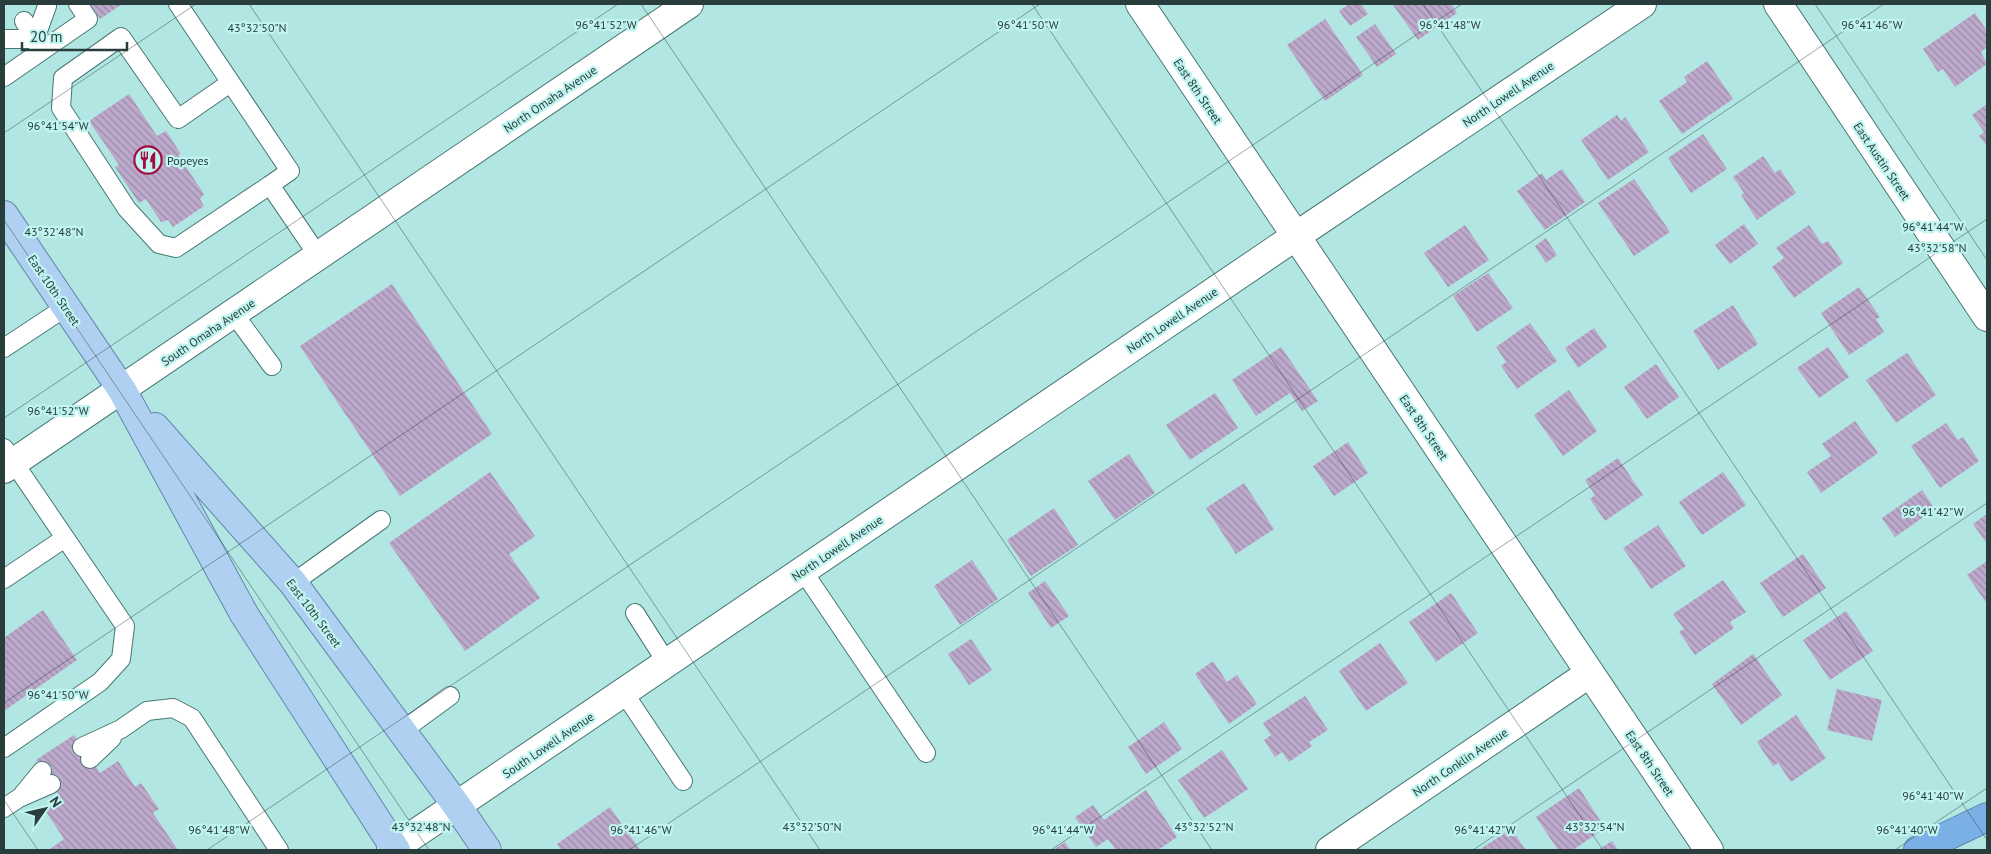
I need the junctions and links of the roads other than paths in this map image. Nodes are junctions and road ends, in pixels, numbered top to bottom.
1 (78, 4) edge
2 (178, 4) edge
3 (689, 4) edge
4 (1140, 4) edge
5 (1642, 4) edge
6 (1778, 4) edge
7 (47, 6) dead end
8 (24, 21) dead end
9 (4, 39) edge
10 (39, 45) junction
11 (4, 77) edge
12 (230, 83) junction
13 (270, 185) junction
14 (411, 194) joint
15 (4, 215) edge
16 (1296, 236) junction
17 (319, 256) junction
18 (66, 307) junction
19 (234, 314) junction
20 (1987, 317) edge
21 (4, 348) edge
22 (272, 366) dead end
23 (122, 390) junction
24 (7, 460) edge
25 (381, 520) dead end
26 (65, 538) junction
27 (804, 571) junction
28 (4, 579) edge
29 (293, 583) junction
30 (635, 613) dead end
31 (704, 638) joint
32 (667, 663) junction
33 (1590, 673) junction
34 (624, 693) junction
35 (450, 696) dead end
36 (402, 731) junction
37 (4, 748) edge
38 (86, 753) dead end
39 (926, 754) dead end
40 (47, 778) dead end
41 (684, 781) dead end
42 (457, 806) junction
43 (4, 808) edge
44 (1987, 817) edge
45 (279, 850) edge
46 (394, 850) edge
47 (487, 850) edge
48 (1330, 850) edge
49 (1709, 850) edge
50 (1918, 850) edge

1 - 10 lane
2 - 12 lane
3 - 14 street, North Omaha Avenue
4 - 16 street, East 8th Street
5 - 16 street, North Lowell Avenue
6 - 20 street, East Austin Street
7 - 10 lane
8 - 10 lane
9 - 10 lane
10 - 11 lane
12 - 13 lane
12 - 13 lane
13 - 17 lane
14 - 17 street, South Omaha Avenue
15 - 18 main road, East 10th Street
16 - 27 street, North Lowell Avenue
16 - 33 street, East 8th Street
17 - 19 street, South Omaha Avenue
18 - 21 lane
18 - 23 main road, East 10th Street
19 - 22 lane
19 - 23 street, South Omaha Avenue
23 - 24 street, South Omaha Avenue
23 - 29 main road, East 10th Street
23 - 46 main road, East 10th Street
24 - 26 lane
25 - 29 lane
26 - 28 lane
26 - 37 lane
27 - 31 street, North Lowell Avenue
27 - 39 lane
29 - 36 main road, East 10th Street
30 - 32 lane
31 - 32 street, South Lowell Avenue
32 - 34 street, South Lowell Avenue
33 - 48 street, North Conklin Avenue
33 - 49 street, East 8th Street
34 - 41 lane
34 - 42 street, South Lowell Avenue
35 - 36 lane
36 - 42 main road, East 10th Street
38 - 45 lane
40 - 43 lane
42 - 46 street, South Lowell Avenue
42 - 47 main road, East 10th Street
44 - 50 highway

